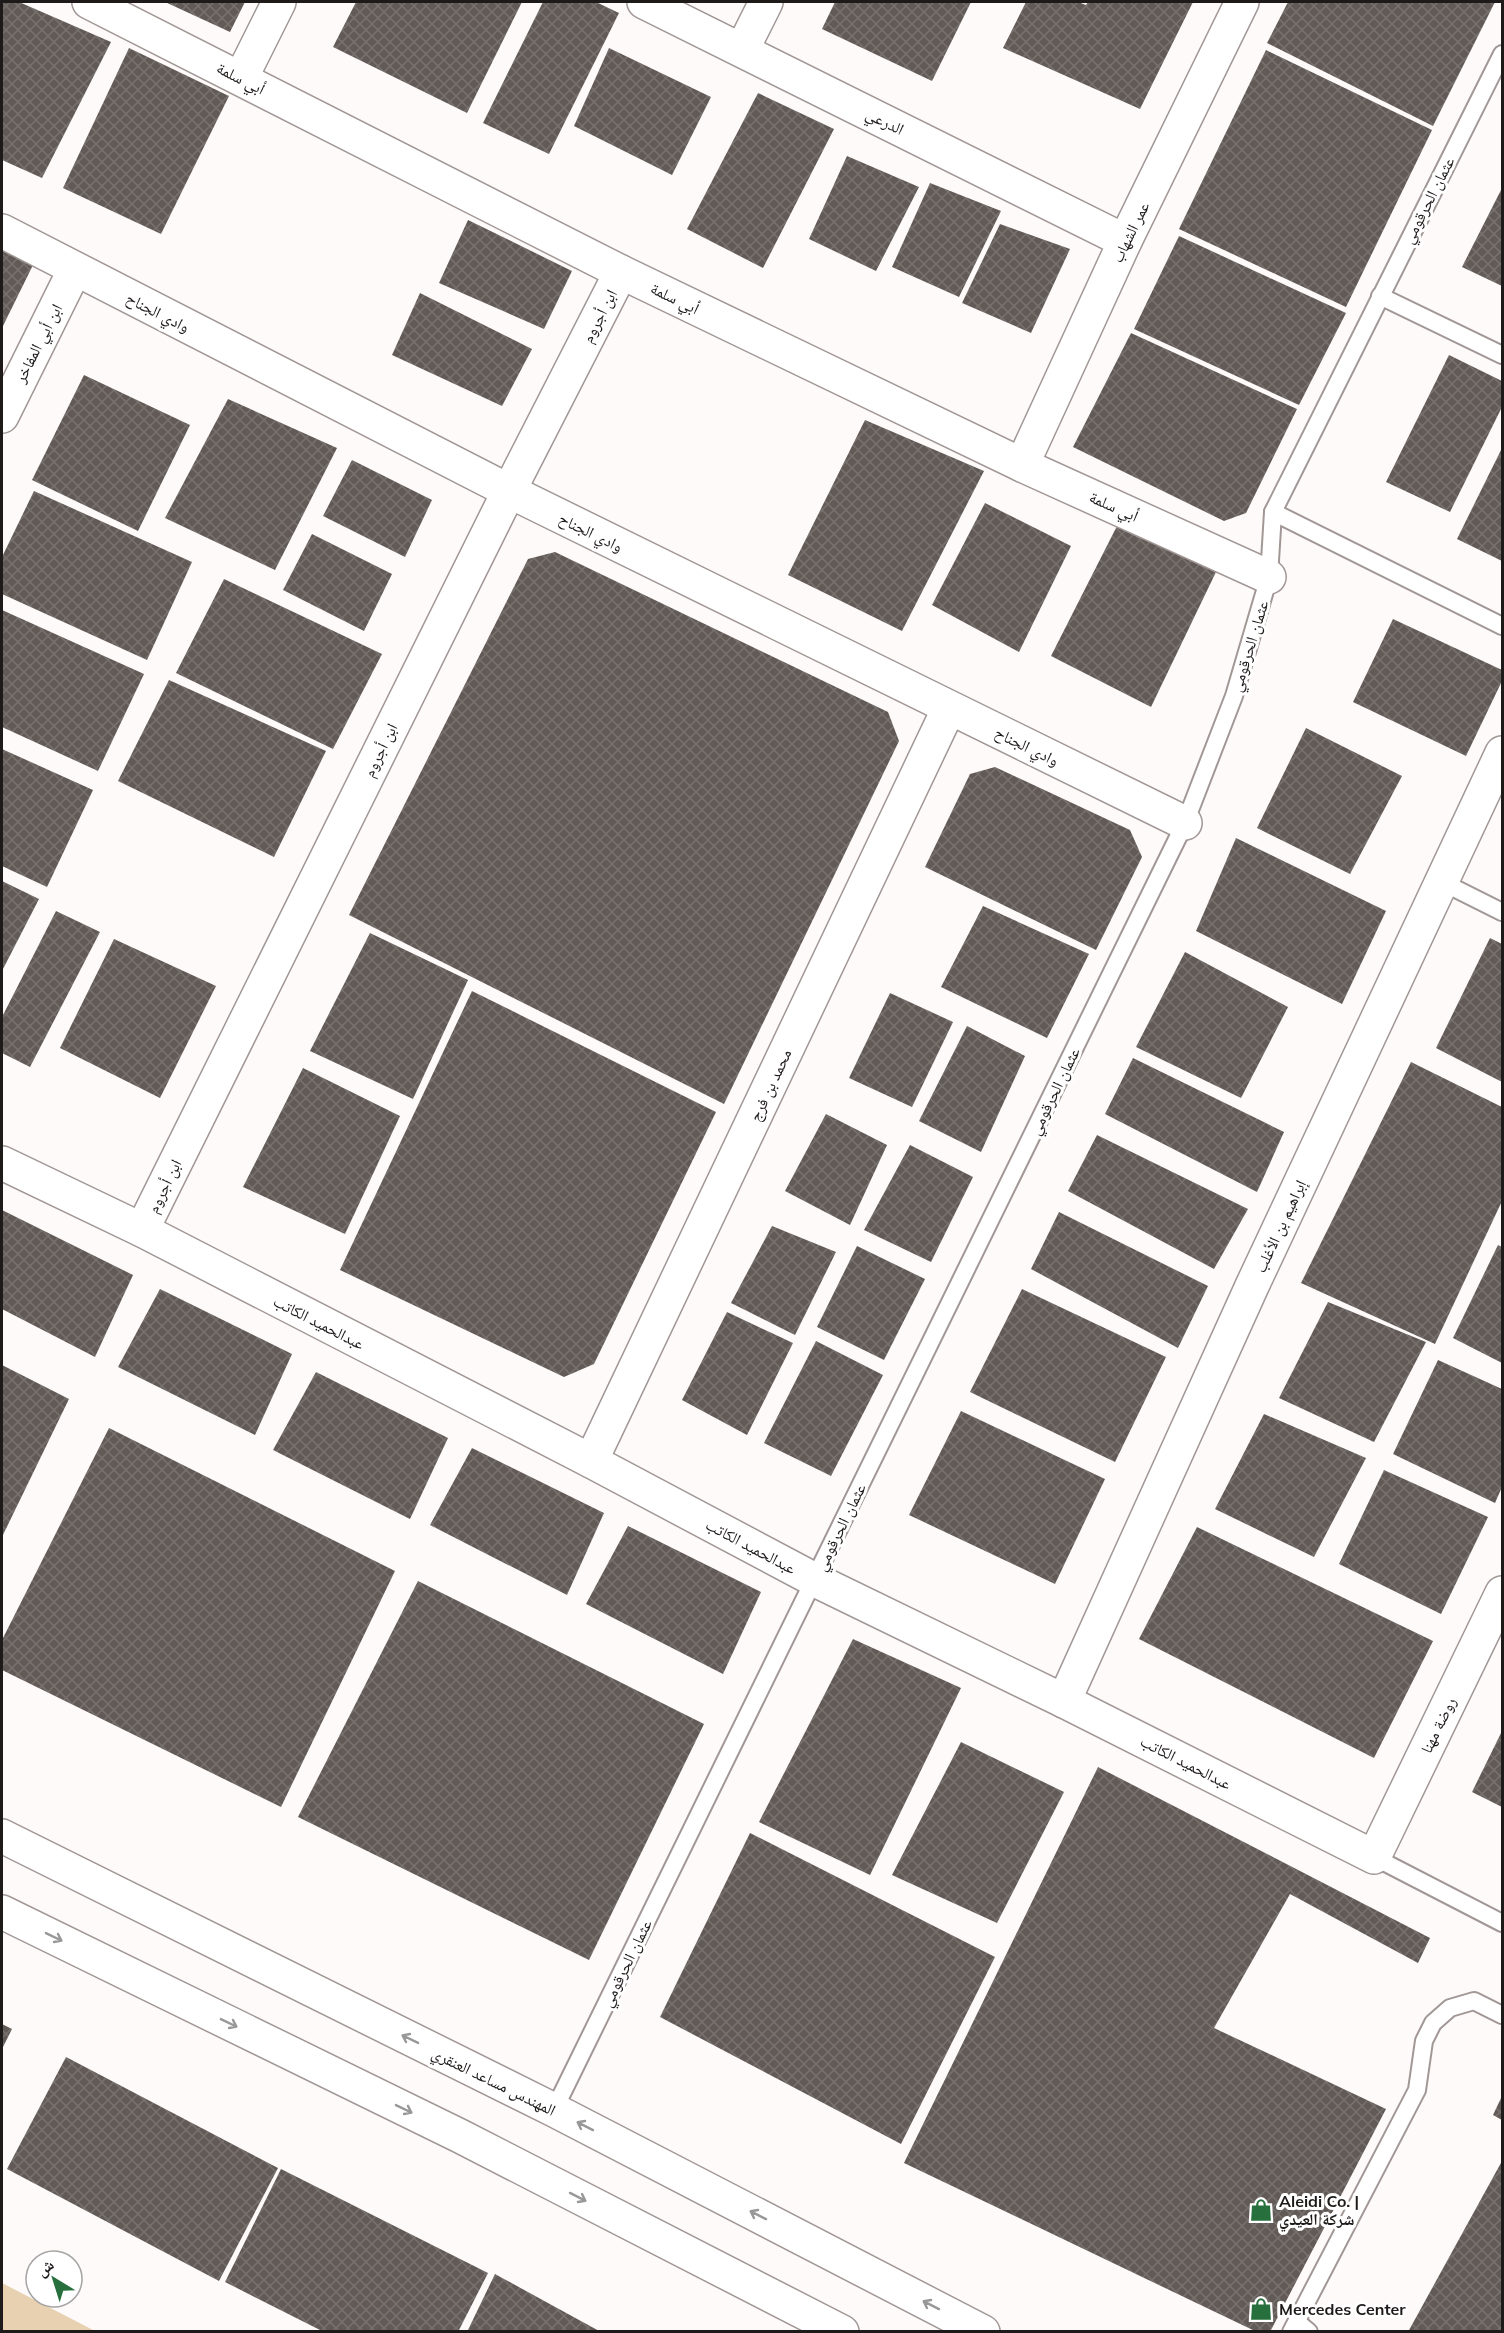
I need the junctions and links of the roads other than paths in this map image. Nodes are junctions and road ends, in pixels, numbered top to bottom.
1 (89, 2) edge
2 (279, 2) edge
3 (644, 2) edge
4 (766, 2) edge
5 (1242, 2) edge
6 (742, 50) junction
7 (1503, 54) edge
8 (241, 78) junction
9 (2, 231) edge
10 (1125, 241) junction
11 (75, 269) junction
12 (621, 272) junction
13 (1380, 296) junction
14 (1503, 355) edge
15 (2, 416) edge
16 (1022, 465) junction
17 (509, 491) junction
18 (1273, 512) junction
19 (1269, 577) junction
20 (1503, 626) edge
21 (949, 708) junction
22 (1503, 753) edge
23 (1185, 823) junction
24 (1442, 882) junction
25 (1503, 912) edge
26 (2, 1163) edge
27 (141, 1230) junction
28 (591, 1461) junction
29 (815, 1580) junction
30 (1503, 1593) edge
31 (1064, 1701) junction
32 (2, 1836) edge
33 (1374, 1857) junction
34 (2, 1912) edge
35 (1503, 1923) edge
36 (1503, 2015) edge
37 (554, 2110) junction
38 (1299, 2328) edge
39 (842, 2331) edge
40 (983, 2331) edge

1 - 8 street, أبي سلمة
2 - 8 street
3 - 6 street, الدرعي
4 - 6 street
5 - 10 street, عمر الشهاب
6 - 10 street, الدرعي
7 - 13 lane, عثمان الحرقومي
8 - 12 street, أبي سلمة
9 - 11 street, وادي الجناح
10 - 16 street, عمر الشهاب
11 - 15 street, ابن أبي المفاخر
11 - 17 street, وادي الجناح
12 - 16 street, أبي سلمة
12 - 17 street, ابن أجروم
13 - 14 lane
13 - 18 lane, عثمان الحرقومي
16 - 19 street, أبي سلمة
17 - 21 street, وادي الجناح
17 - 27 street, ابن أجروم
18 - 19 lane, عثمان الحرقومي
18 - 20 lane
19 - 23 lane, عثمان الحرقومي
21 - 23 street, وادي الجناح
21 - 28 street, محمد بن فرج
22 - 24 street, إبراهيم بن الأغلب
23 - 29 lane, عثمان الحرقومي
24 - 25 lane
24 - 31 street, إبراهيم بن الأغلب
26 - 27 street, عبدالحميد الكاتب
27 - 28 street, عبدالحميد الكاتب
28 - 29 street, عبدالحميد الكاتب
29 - 31 street, عبدالحميد الكاتب
29 - 37 lane, عثمان الحرقومي
30 - 33 street, روضة مهنا
31 - 33 street, عبدالحميد الكاتب
37 -> 32 street, المهندس مساعد العنقري
33 - 35 lane, عبدالحميد الكاتب
34 -> 39 street
36 - 38 lane
40 -> 37 street, المهندس مساعد العنقري

